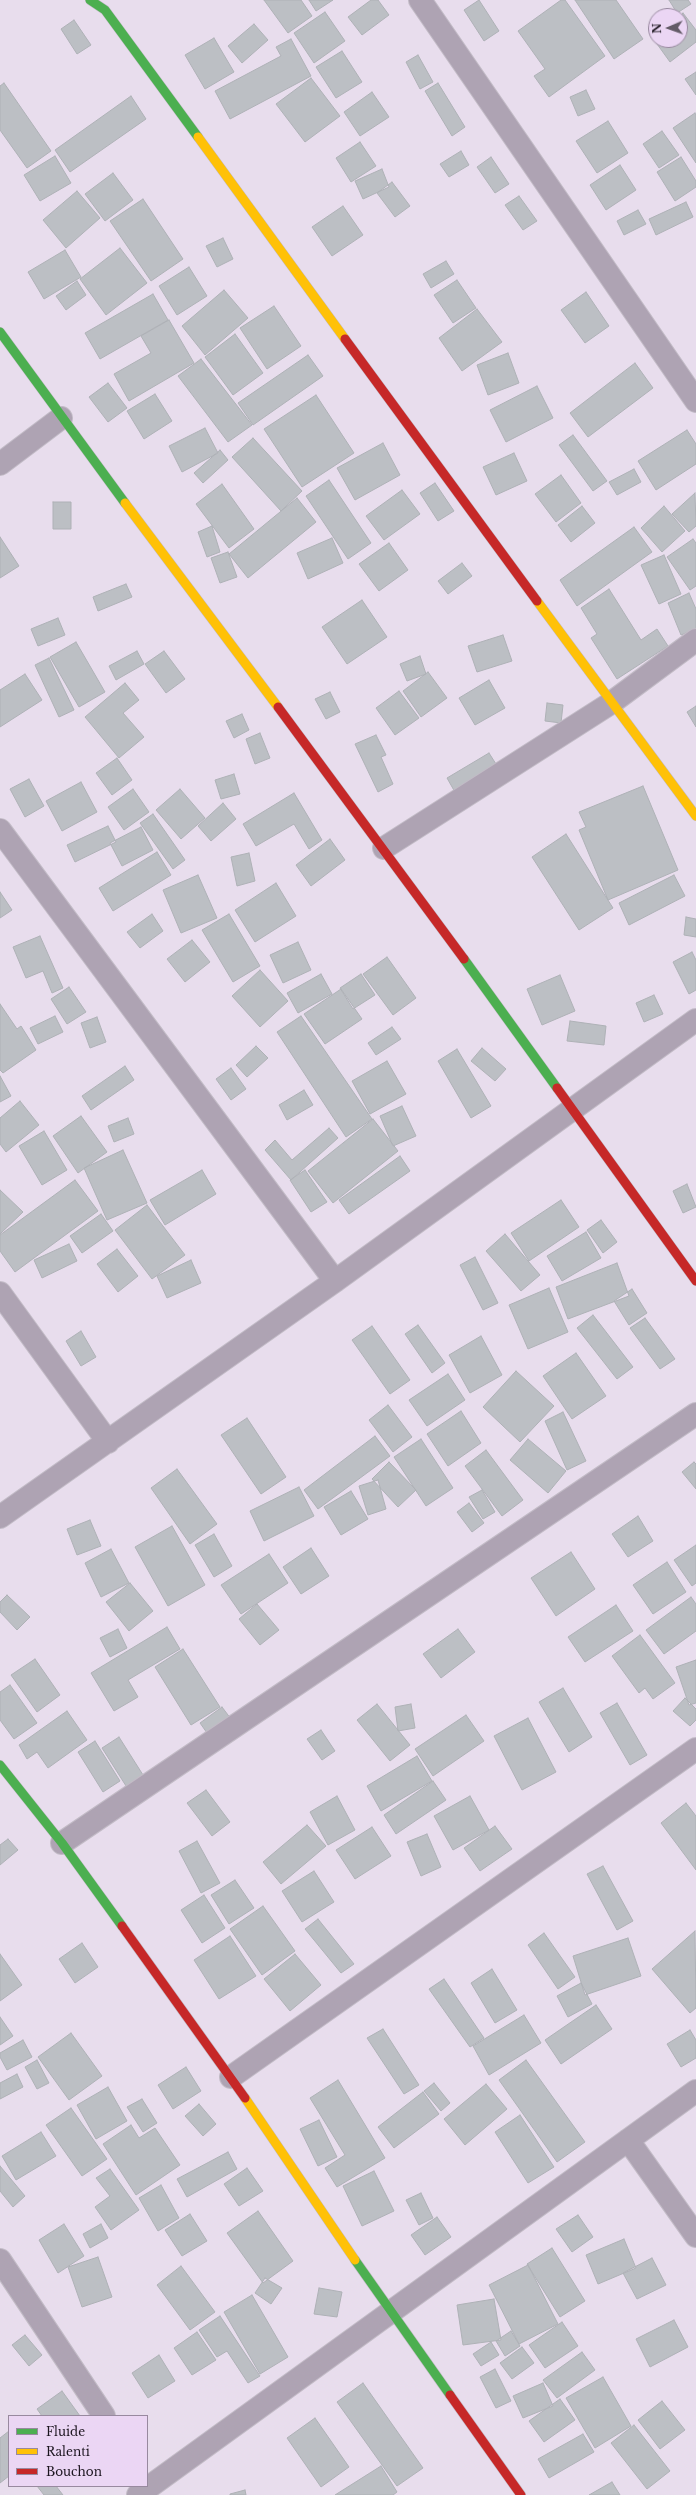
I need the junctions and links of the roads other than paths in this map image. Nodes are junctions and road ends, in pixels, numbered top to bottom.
1 (90, 0) edge
2 (420, 0) edge
3 (0, 332) edge
4 (696, 401) edge
5 (61, 418) junction
6 (0, 464) edge
7 (696, 640) edge
8 (611, 704) junction
9 (696, 816) edge
10 (0, 830) edge
11 (384, 848) junction
12 (696, 1020) edge
13 (573, 1109) junction
14 (335, 1281) junction
15 (696, 1281) edge
16 (0, 1293) edge
17 (696, 1414) edge
18 (108, 1442) junction
19 (0, 1517) edge
20 (696, 1749) edge
21 (0, 1765) edge
22 (62, 1843) junction
23 (231, 2077) junction
24 (696, 2091) edge
25 (628, 2140) junction
26 (696, 2236) edge
27 (0, 2260) edge
28 (390, 2311) junction
29 (103, 2415) edge
30 (148, 2485) edge
31 (521, 2495) edge

1 - 8 street
2 - 4 street
3 - 5 street
5 - 6 street
5 - 11 street
7 - 8 street
8 - 9 street
8 - 11 street
10 - 14 street
11 - 13 street
12 - 13 street
13 - 14 street
13 - 15 street
14 - 18 street
16 - 18 street
17 - 22 street
18 - 19 street
20 - 23 street
21 - 22 street
22 - 23 street
23 - 28 street
24 - 25 street
25 - 26 street
25 - 28 street
27 - 29 street
28 - 30 street
28 - 31 street

